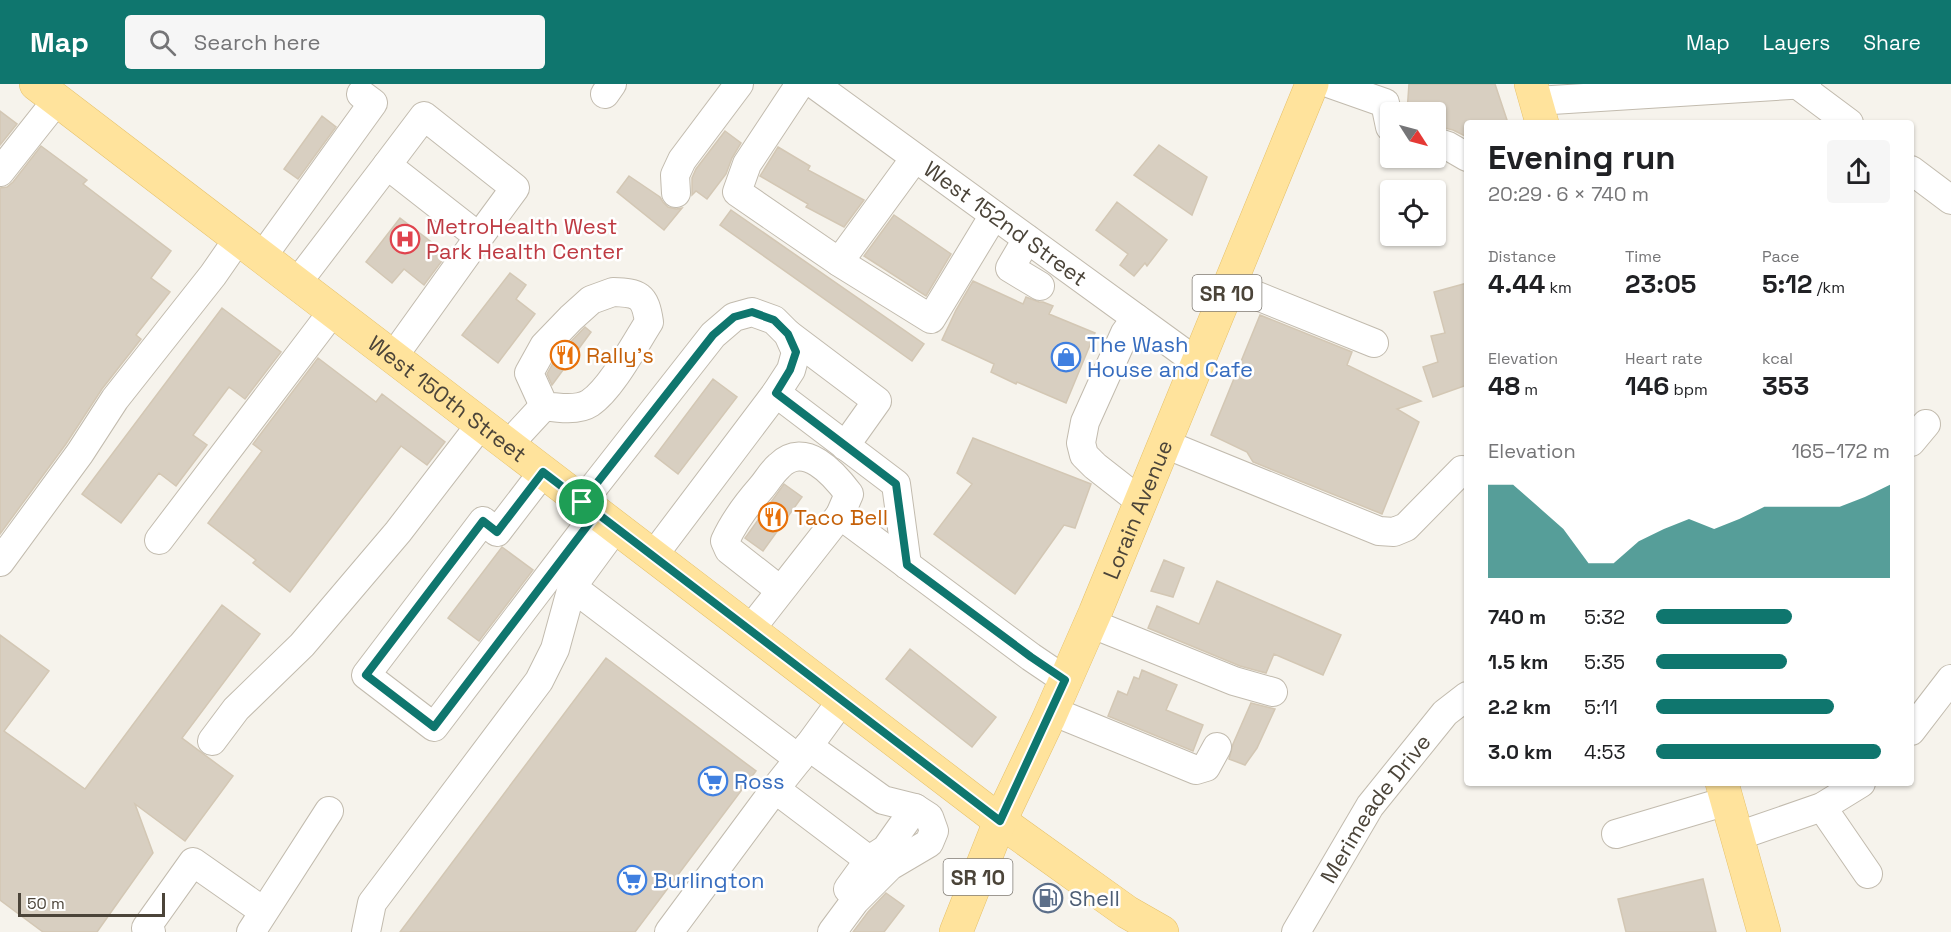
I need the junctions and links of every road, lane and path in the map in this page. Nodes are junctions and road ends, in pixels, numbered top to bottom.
1 (739, 84) edge
2 (800, 84) edge
3 (814, 84) edge
4 (1312, 84) edge
5 (1331, 84) edge
6 (1807, 84) edge
7 (1798, 85) edge
8 (1740, 86) edge
9 (46, 92) edge
10 (361, 94) dead end
11 (1382, 102) edge
12 (1536, 103) edge
13 (1845, 120) edge
14 (1446, 145) edge
15 (1464, 155) edge
16 (915, 158) junction
17 (387, 165) junction
18 (0, 172) edge
19 (1914, 172) edge
20 (676, 193) dead end
21 (1951, 200) edge
22 (993, 215) junction
23 (479, 237) junction
24 (1027, 239) junction
25 (250, 248) junction
26 (838, 261) junction
27 (297, 283) junction
28 (1230, 285) junction
29 (1040, 286) dead end
30 (333, 311) junction
31 (1136, 318) junction
32 (788, 334) junction
33 (1374, 343) dead end
34 (393, 357) junction
35 (1198, 363) junction
36 (776, 393) junction
37 (544, 406) junction
38 (481, 424) junction
39 (1164, 444) junction
40 (508, 445) junction
41 (845, 446) junction
42 (1462, 470) dead end
43 (543, 472) junction
44 (1141, 502) junction
45 (598, 514) junction
46 (840, 515) junction
47 (159, 540) dead end
48 (653, 556) junction
49 (0, 562) edge
50 (907, 565) junction
51 (572, 587) junction
52 (780, 591) junction
53 (1090, 623) junction
54 (750, 630) junction
55 (1951, 679) edge
56 (1065, 680) junction
57 (1273, 692) dead end
58 (1464, 698) edge
59 (842, 700) junction
60 (1052, 711) junction
61 (1914, 727) edge
62 (212, 741) dead end
63 (1217, 747) dead end
64 (803, 753) junction
65 (1856, 786) edge
66 (775, 789) junction
67 (1724, 792) edge
68 (1822, 807) junction
69 (915, 808) junction
70 (329, 811) dead end
71 (1000, 821) junction
72 (1616, 834) dead end
73 (1737, 836) junction
74 (869, 860) junction
75 (1868, 874) dead end
76 (257, 922) edge
77 (151, 932) edge
78 (366, 932) edge
79 (669, 932) edge
80 (816, 932) edge
81 (832, 932) edge
82 (957, 932) edge
83 (1162, 932) edge
84 (1296, 932) edge
85 (1764, 932) edge

1 - 20 street
2 - 26 street
3 - 16 street, West 152nd Street
4 - 28 main road, Lorain Avenue / SR 10
5 - 11 street
6 - 7 street
7 - 8 street
7 - 13 street
8 - 12 street
9 - 18 street
9 - 25 main road, West 150th Street
10 - 25 street
14 - 15 street
16 - 22 street, West 152nd Street
16 - 26 street
17 - 23 street
17 - 23 street
17 - 27 street
19 - 21 street
22 - 24 street, West 152nd Street
22 - 26 street
23 - 34 street
24 - 29 street
24 - 31 street, West 152nd Street
25 - 27 main road, West 150th Street
25 - 49 street
27 - 30 main road, West 150th Street
28 - 33 street
28 - 35 main road, Lorain Avenue / SR 10
30 - 34 main road, West 150th Street
30 - 47 street
31 - 35 street, West 152nd Street
31 - 44 street
32 - 36 street
32 - 41 street
32 - 45 street
34 - 38 main road, West 150th Street
35 - 39 main road, Lorain Avenue / SR 10
36 - 41 street
36 - 48 street
37 - 37 street
37 - 40 street
38 - 40 main road, West 150th Street
38 - 62 street
39 - 42 street
39 - 44 main road, Lorain Avenue / SR 10
40 - 43 main road, West 150th Street
41 - 50 street
43 - 45 main road, West 150th Street
43 - 45 street
44 - 53 main road, Lorain Avenue / SR 10
45 - 48 main road, West 150th Street
45 - 51 street
46 - 50 street
46 - 52 street
46 - 52 street
48 - 54 main road, West 150th Street
50 - 56 street
51 - 64 street
51 - 78 street
52 - 54 street
53 - 56 main road, Lorain Avenue / SR 10
53 - 57 street
54 - 59 main road, West 150th Street
55 - 61 street
56 - 60 main road, Lorain Avenue / SR 10
58 - 84 street, Merimeade Drive
59 - 64 street
59 - 71 main road, West 150th Street
60 - 63 street
60 - 71 main road, Lorain Avenue / SR 10
64 - 66 street
64 - 69 street
65 - 68 street
66 - 74 street
66 - 79 street
67 - 72 street
67 - 73 main road
68 - 73 street
68 - 75 street
69 - 74 street
69 - 81 street
70 - 76 street
71 - 82 main road, Lorain Avenue / SR 10
71 - 83 main road, West 150th Street
73 - 85 main road
74 - 80 street
76 - 77 street

